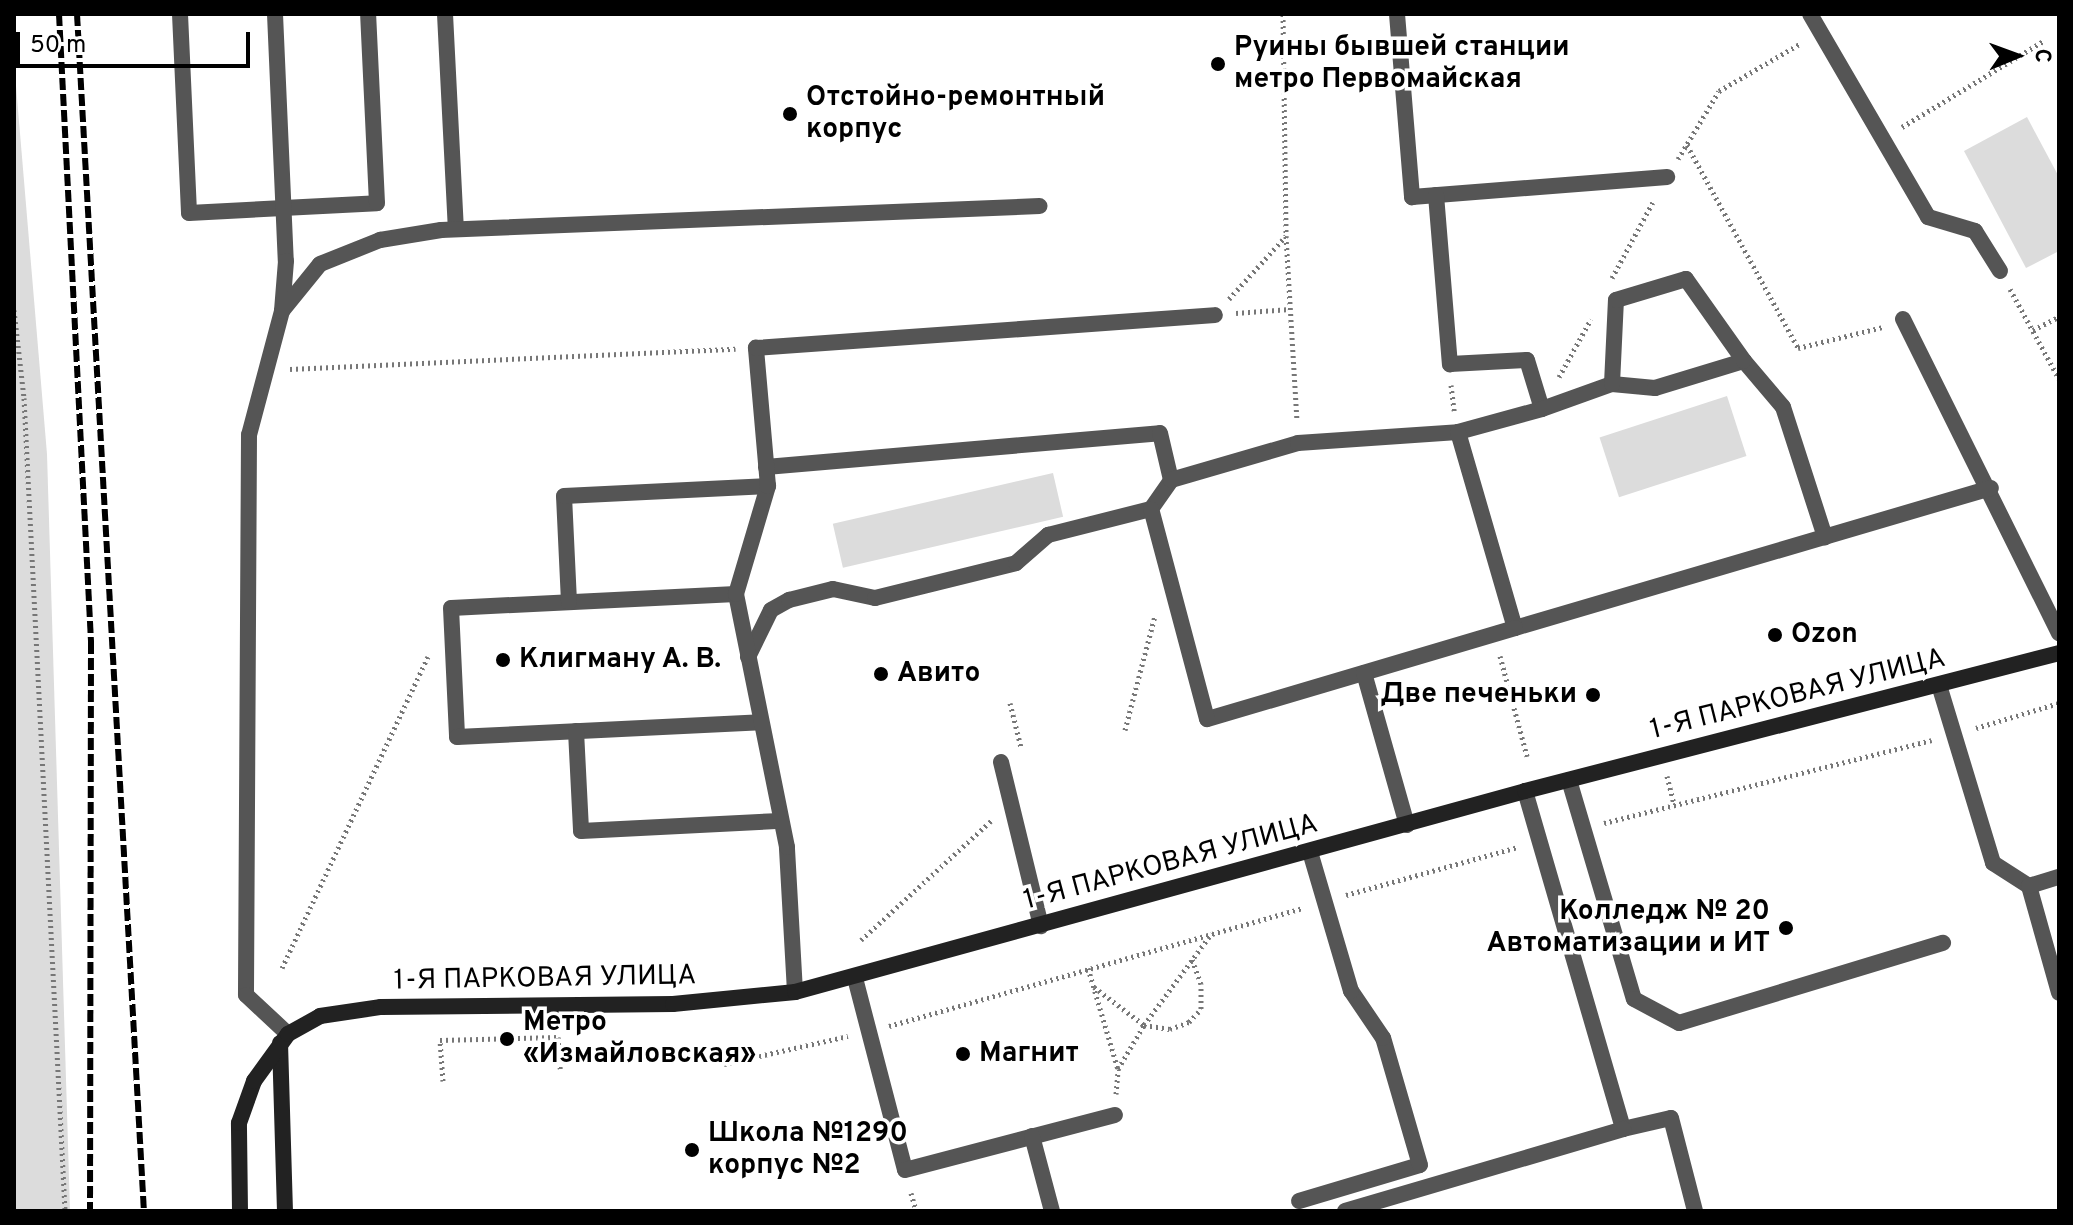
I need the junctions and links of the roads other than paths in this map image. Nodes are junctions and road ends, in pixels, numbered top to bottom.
1 (180, 14) edge
2 (275, 14) edge
3 (368, 14) edge
4 (445, 14) edge
5 (1397, 14) edge
6 (1810, 14) edge
7 (1667, 177) dead end
8 (1436, 195) junction
9 (1040, 206) dead end
10 (283, 209) junction
11 (456, 229) junction
12 (2000, 271) road end
13 (282, 311) junction
14 (1215, 315) road end
15 (1903, 319) road end
16 (1744, 361) junction
17 (1612, 384) junction
18 (1542, 409) junction
19 (1458, 432) junction
20 (766, 467) junction
21 (1171, 480) junction
22 (768, 486) junction
23 (1991, 488) junction
24 (1151, 509) junction
25 (1825, 537) junction
26 (736, 594) junction
27 (569, 602) junction
28 (1515, 628) junction
29 (2059, 633) edge
30 (2059, 653) edge
31 (748, 657) junction
32 (1364, 673) junction
33 (1939, 685) junction
34 (761, 722) junction
35 (576, 731) junction
36 (1001, 762) dead end
37 (1569, 780) junction
38 (1525, 791) junction
39 (781, 821) junction
40 (1407, 825) junction
41 (1310, 852) junction
42 (2059, 877) edge
43 (2029, 886) junction
44 (1041, 926) junction
45 (1943, 943) dead end
46 (855, 978) junction
47 (795, 992) junction
48 (2059, 993) edge
49 (284, 1039) junction
50 (1115, 1115) road end
51 (1623, 1129) junction
52 (1032, 1136) junction
53 (1299, 1201) dead end
54 (240, 1211) edge
55 (285, 1211) edge
56 (1052, 1211) edge
57 (1345, 1211) edge
58 (1695, 1211) edge

1 - 10 lane
2 - 10 lane
3 - 10 lane
4 - 11 lane
5 - 8 lane
6 - 12 lane
7 - 8 lane
8 - 18 lane
9 - 11 lane
10 - 13 lane
11 - 13 lane
13 - 49 lane
14 - 20 lane
15 - 23 lane
16 - 17 lane
16 - 17 lane
16 - 25 lane
17 - 18 lane
18 - 19 lane
19 - 21 lane
19 - 28 lane
20 - 21 lane
20 - 22 lane
21 - 24 lane
22 - 26 lane
22 - 27 lane
23 - 25 lane
23 - 29 lane
24 - 31 lane
24 - 32 lane
25 - 28 lane
26 - 27 lane
26 - 31 lane
27 - 35 lane
28 - 32 lane
30 - 33 street, 1-Я ПАРКОВАЯ УЛИЦА
31 - 34 lane
32 - 40 lane
33 - 37 street, 1-Я ПАРКОВАЯ УЛИЦА
33 - 43 lane
34 - 35 lane
34 - 39 lane
35 - 39 lane
36 - 44 lane
37 - 38 street, 1-Я ПАРКОВАЯ УЛИЦА
37 - 45 lane
38 - 40 street, 1-Я ПАРКОВАЯ УЛИЦА
38 - 51 lane
39 - 47 lane
40 - 41 street, 1-Я ПАРКОВАЯ УЛИЦА
41 - 44 street, 1-Я ПАРКОВАЯ УЛИЦА
41 - 53 lane
42 - 43 lane
43 - 48 lane
44 - 46 street, 1-Я ПАРКОВАЯ УЛИЦА
46 - 47 street, 1-Я ПАРКОВАЯ УЛИЦА
46 - 52 lane
47 - 49 street, 1-Я ПАРКОВАЯ УЛИЦА
49 - 54 street
49 - 55 street
50 - 52 lane
51 - 57 lane
51 - 58 lane
52 - 56 lane

